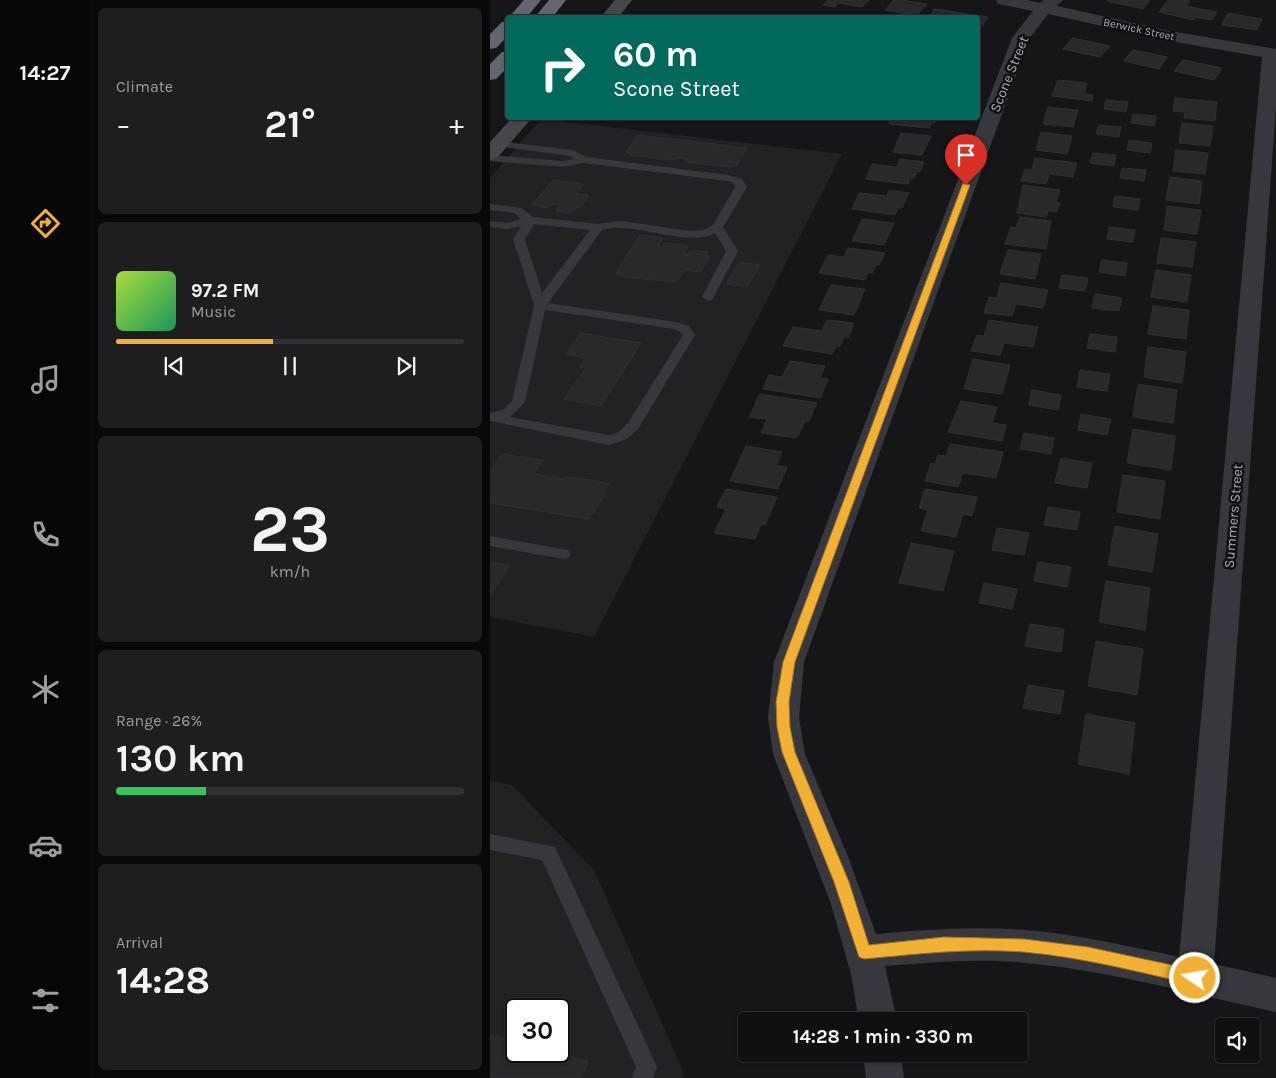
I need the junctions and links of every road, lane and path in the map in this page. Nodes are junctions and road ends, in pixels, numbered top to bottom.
1 (533, 0) edge
2 (558, 0) edge
3 (623, 0) edge
4 (1004, 0) edge
5 (1049, 5) edge
6 (519, 15) edge
7 (545, 15) edge
8 (610, 15) edge
9 (505, 29) edge
10 (490, 44) edge
11 (1274, 54) edge
12 (505, 59) edge
13 (490, 75) edge
14 (520, 120) edge
15 (493, 152) edge
16 (583, 160) junction
17 (490, 207) edge
18 (530, 220) junction
19 (490, 224) edge
20 (598, 227) junction
21 (717, 227) junction
22 (708, 297) dead end
23 (540, 305) junction
24 (490, 417) edge
25 (490, 542) edge
26 (563, 554) dead end
27 (490, 842) edge
28 (864, 952) junction
29 (1195, 978) junction
30 (1276, 995) edge
31 (876, 1012) edge
32 (883, 1062) edge
33 (642, 1078) edge
34 (885, 1078) edge

1 - 6 highway
2 - 7 highway
3 - 8 main road
4 - 5 street, Berwick Street
5 - 11 street, Berwick Street
5 - 28 street, Scone Street
9 - 10 highway
11 - 29 street, Summers Street
12 - 13 highway
14 - 15 main road
15 - 16 lane
15 - 16 lane
16 - 21 lane
17 - 18 lane
18 - 19 lane
18 - 20 lane
18 - 23 lane
20 - 21 lane
20 - 23 lane
21 - 22 lane
23 - 24 lane
23 - 24 lane
25 - 26 lane
27 - 33 lane
28 - 29 street
28 - 31 street, Scone Street
29 - 30 street
32 - 34 street

